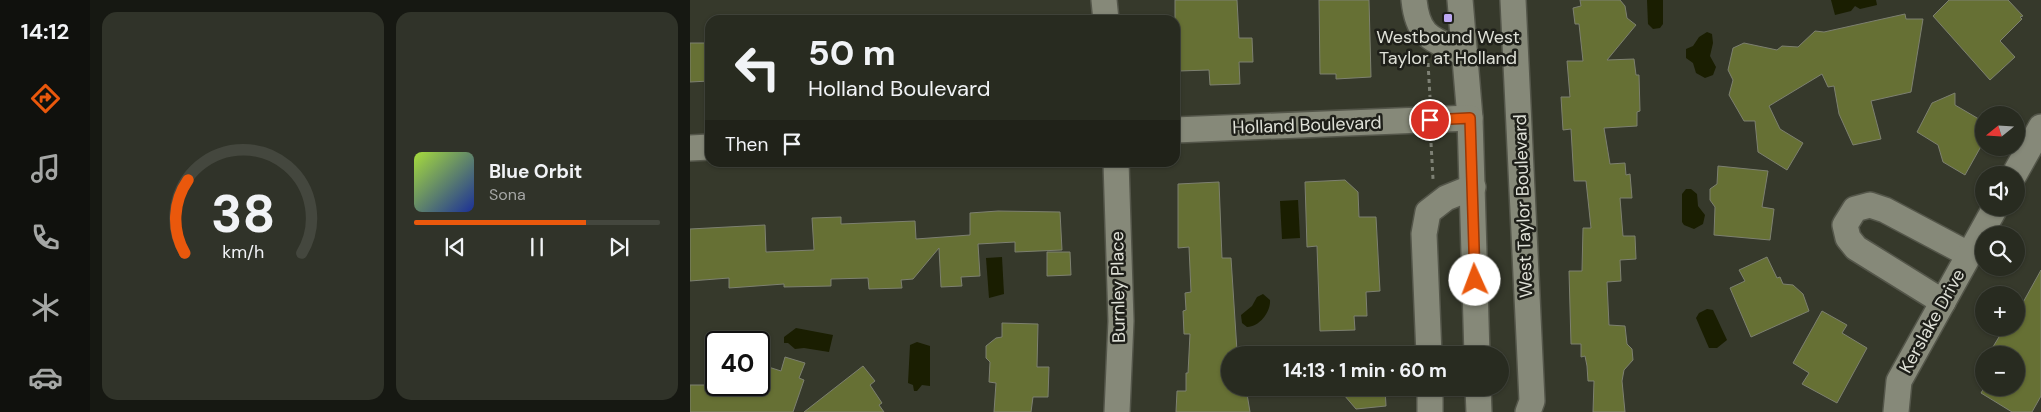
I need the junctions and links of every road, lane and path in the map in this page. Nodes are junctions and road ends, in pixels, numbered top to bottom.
1 (1104, 0) edge
2 (1414, 0) edge
3 (1460, 0) edge
4 (1513, 0) edge
5 (1106, 15) edge
6 (1465, 54) junction
7 (1470, 118) junction
8 (2041, 127) edge
9 (1180, 130) edge
10 (705, 147) edge
11 (690, 148) edge
12 (2019, 166) edge
13 (1116, 167) edge
14 (1472, 187) junction
15 (1990, 216) edge
16 (1968, 254) junction
17 (1943, 302) junction
18 (1429, 346) edge
19 (1478, 346) edge
20 (1430, 396) edge
21 (1478, 396) edge
22 (1117, 412) edge
23 (1430, 412) edge
24 (1479, 412) edge
25 (1528, 412) edge
26 (1896, 412) edge

1 - 5 street
2 - 6 street
3 - 6 street
4 - 25 street, West Taylor Boulevard
6 - 7 street
7 - 9 street, Holland Boulevard
7 - 14 street
8 - 12 street
10 - 11 street
13 - 22 street, Burnley Place
14 - 18 street
14 - 19 street
15 - 16 street, Kerslake Drive
16 - 17 street, Kerslake Drive
16 - 17 street
17 - 26 street, Kerslake Drive
20 - 23 street
21 - 24 street

